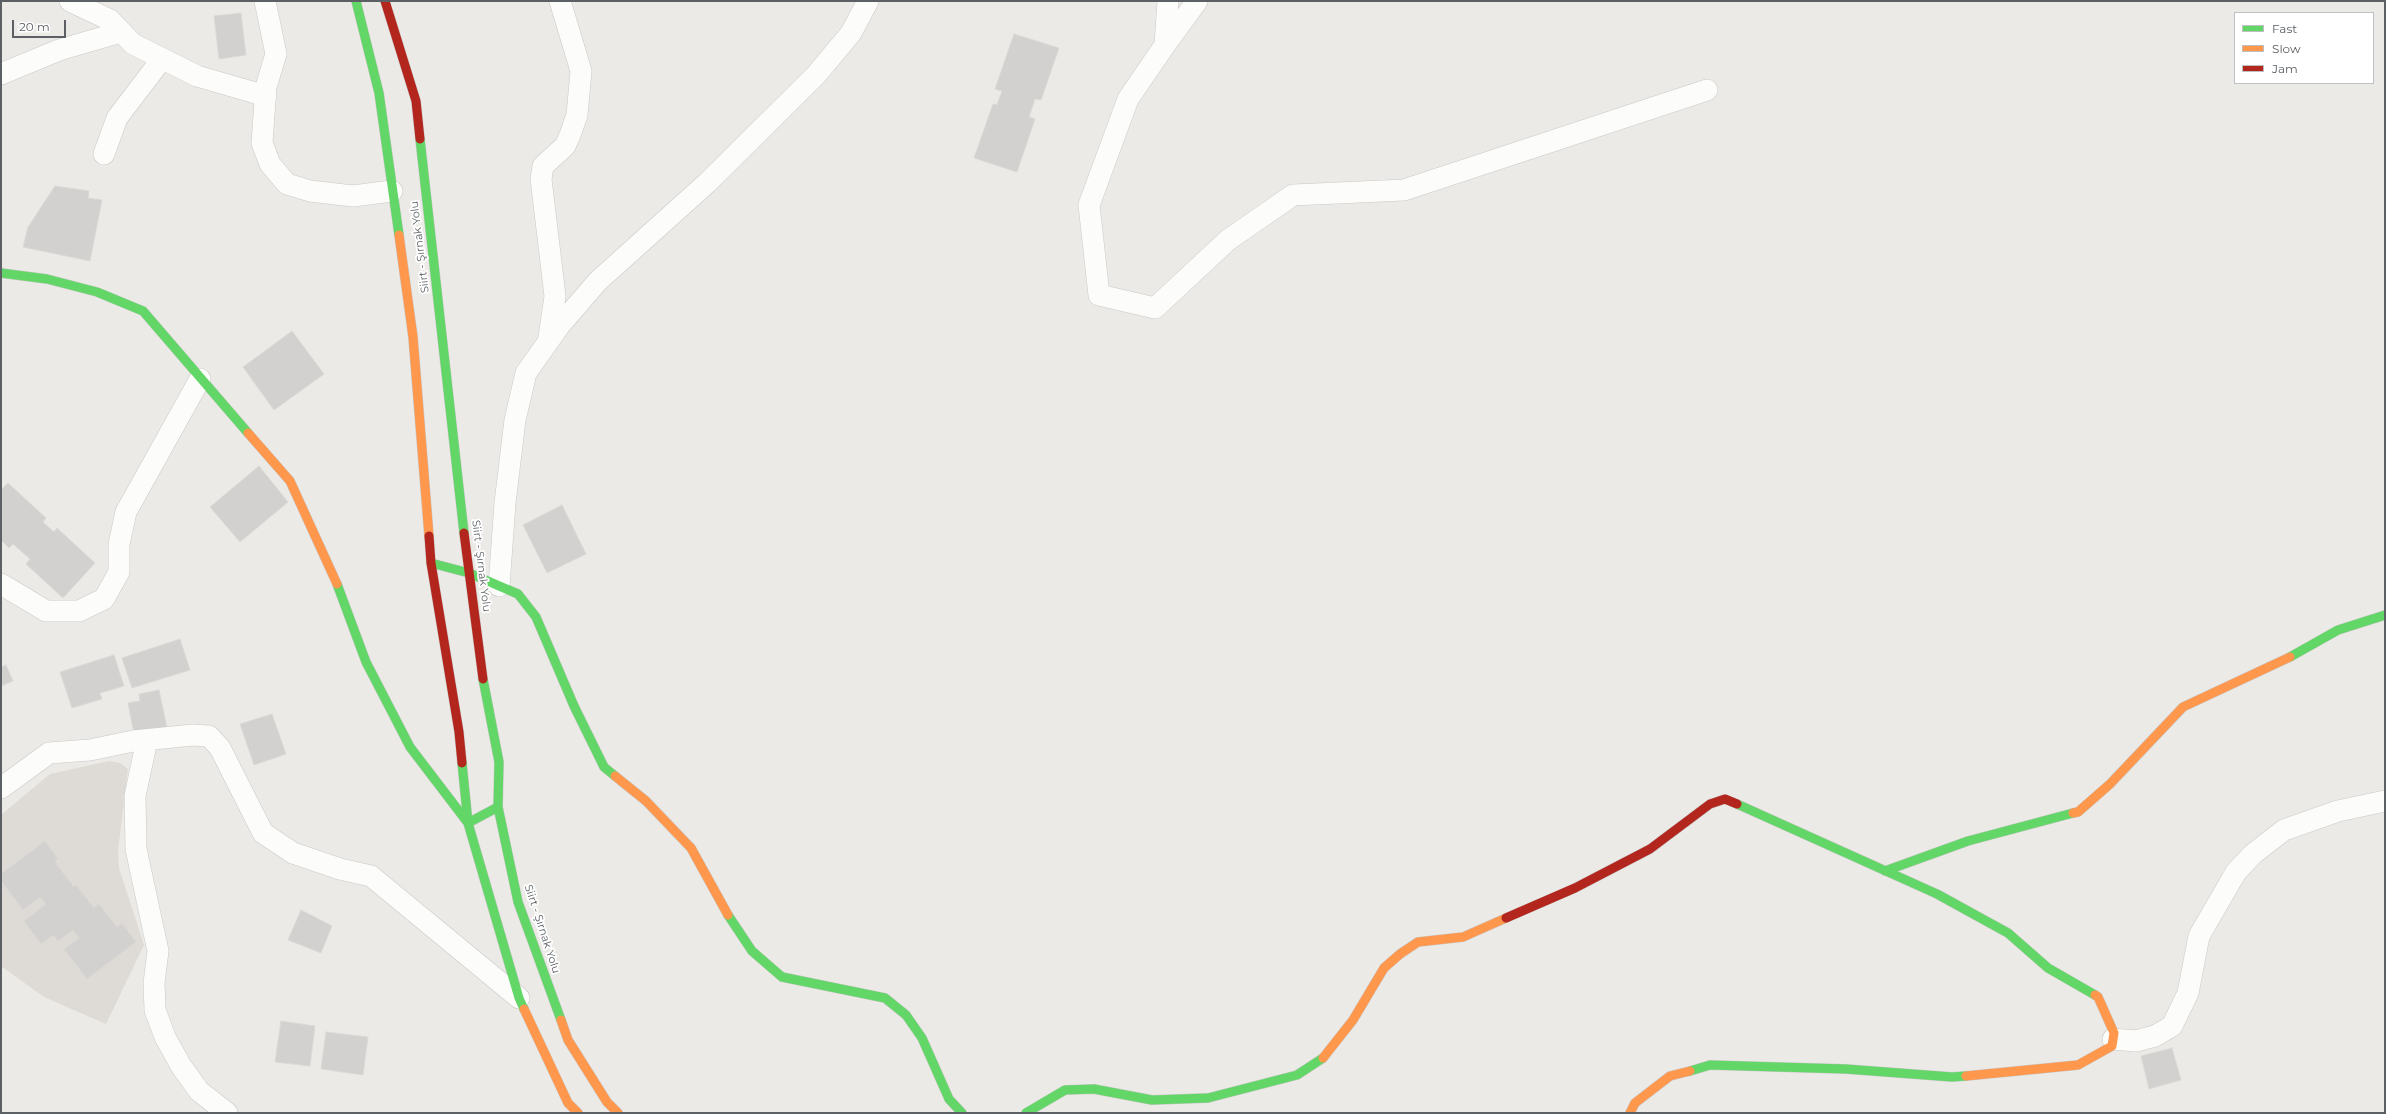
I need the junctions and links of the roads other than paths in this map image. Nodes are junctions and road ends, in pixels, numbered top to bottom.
1 (70, 1) edge
2 (265, 1) edge
3 (356, 1) edge
4 (386, 1) edge
5 (560, 1) edge
6 (868, 1) edge
7 (1168, 1) edge
8 (1197, 1) edge
9 (121, 32) junction
10 (1165, 45) junction
11 (162, 59) junction
12 (1, 74) edge
13 (1707, 90) dead end
14 (266, 96) junction
15 (104, 154) dead end
16 (392, 191) junction
17 (1, 273) edge
18 (549, 340) junction
19 (200, 379) junction
20 (431, 563) junction
21 (469, 573) junction
22 (1, 584) edge
23 (500, 586) junction
24 (2385, 615) edge
25 (147, 740) junction
26 (1, 788) edge
27 (2385, 801) edge
28 (498, 808) junction
29 (468, 822) junction
30 (1885, 871) junction
31 (520, 998) junction
32 (2113, 1039) junction
33 (228, 1113) edge
34 (578, 1113) edge
35 (618, 1113) edge
36 (962, 1113) edge
37 (1026, 1113) edge
38 (1630, 1113) edge

1 - 9 street
2 - 14 street
3 - 16 street, Siirt - Şırnak Yolu
4 - 21 street, Siirt - Şırnak Yolu
5 - 18 street
6 - 18 street
7 - 10 street
8 - 10 street
9 - 11 street
9 - 12 street
10 - 13 street
11 - 14 street
11 - 15 street
14 - 16 street
16 - 20 street, Siirt - Şırnak Yolu
17 - 19 street
18 - 23 street
19 - 22 street
19 - 29 street
20 - 21 street
20 - 29 street, Siirt - Şırnak Yolu
21 - 23 street
21 - 28 street, Siirt - Şırnak Yolu
23 - 36 street
24 - 30 street
25 - 26 street
25 - 31 street
25 - 33 street
27 - 32 street
28 - 29 street
28 - 35 street, Siirt - Şırnak Yolu
29 - 31 street, Siirt - Şırnak Yolu
30 - 32 street
30 - 37 street
31 - 34 street, Siirt - Şırnak Yolu
32 - 38 street

